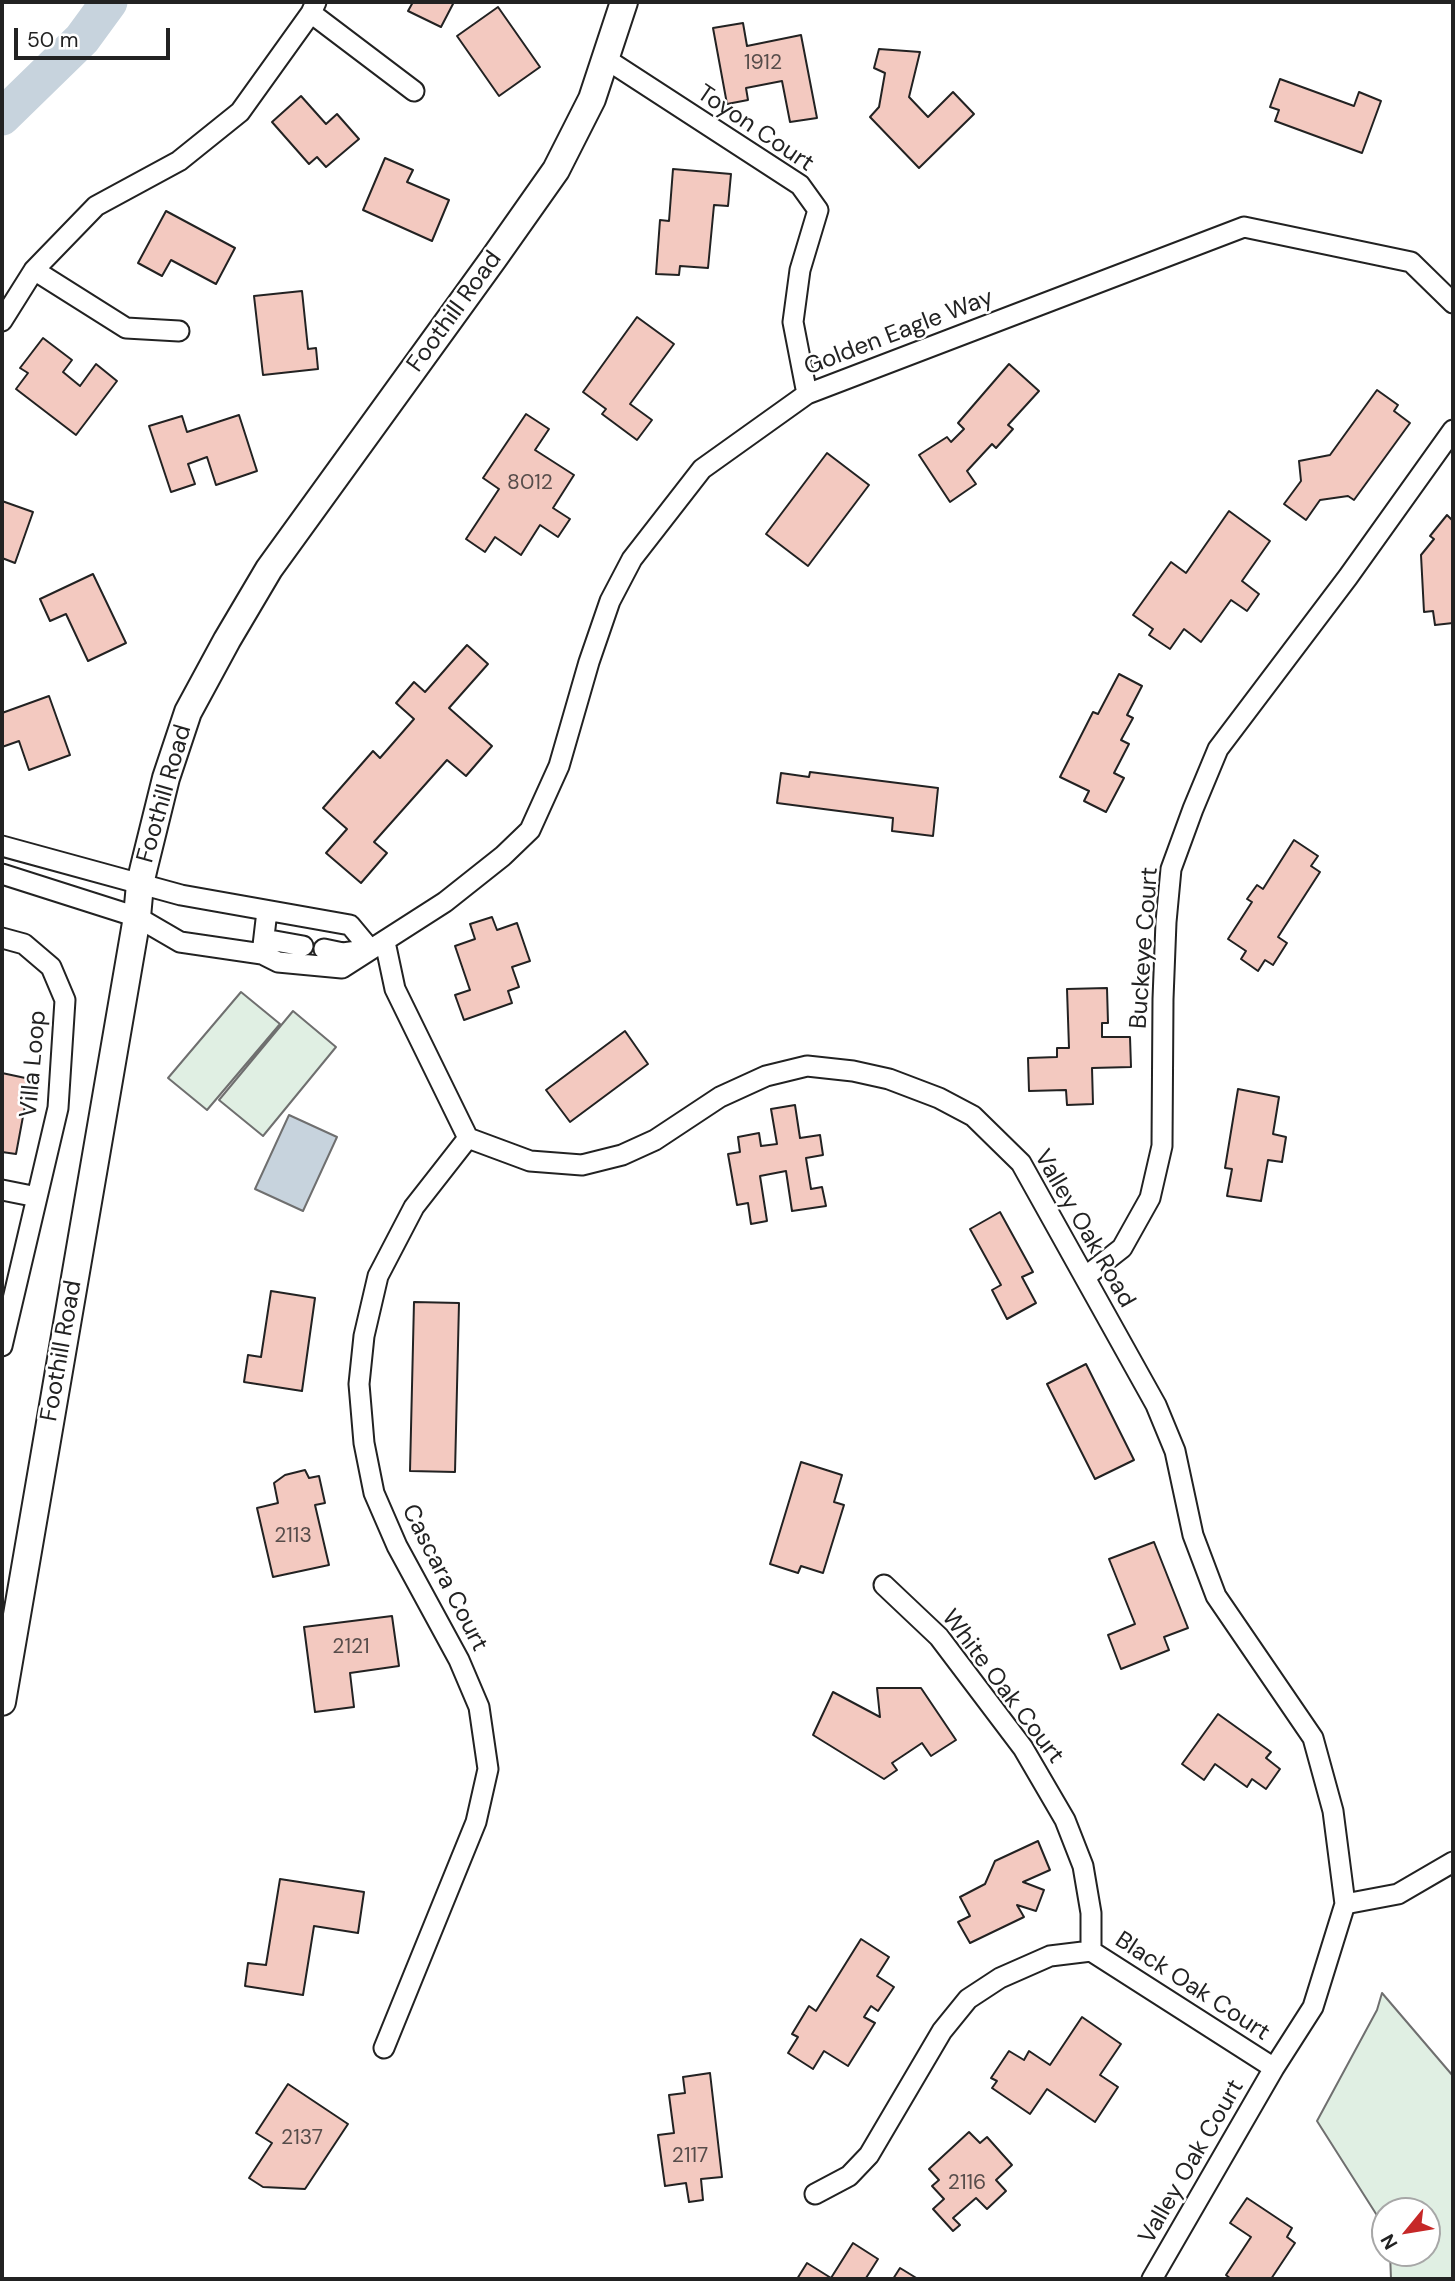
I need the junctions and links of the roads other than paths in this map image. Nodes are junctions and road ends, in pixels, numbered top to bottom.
1 (624, 2) edge
2 (314, 7) edge
3 (606, 59) junction
4 (414, 91) dead end
5 (34, 270) junction
6 (1453, 303) edge
7 (2, 321) edge
8 (179, 331) dead end
9 (807, 394) junction
10 (1453, 430) edge
11 (2, 846) edge
12 (2, 874) edge
13 (140, 884) junction
14 (267, 911) junction
15 (138, 917) junction
16 (2, 938) edge
17 (303, 946) dead end
18 (378, 946) junction
19 (263, 947) junction
20 (324, 949) dead end
21 (468, 1138) junction
22 (2, 1190) edge
23 (37, 1197) junction
24 (1085, 1277) junction
25 (2, 1346) edge
26 (884, 1585) dead end
27 (2, 1702) edge
28 (1453, 1862) edge
29 (1345, 1904) junction
30 (1091, 1951) junction
31 (384, 2048) dead end
32 (1274, 2068) junction
33 (814, 2194) dead end
34 (1152, 2279) edge

1 - 3 main road, Foothill Road
2 - 4 street
2 - 5 street
3 - 9 street, Toyon Court
3 - 13 main road, Foothill Road
5 - 7 street
5 - 8 street
6 - 9 street, Golden Eagle Way
9 - 18 street, Golden Eagle Way
10 - 24 street, Buckeye Court
11 - 13 street
12 - 15 street, Golden Eagle Way
13 - 14 street
13 - 15 main road, Foothill Road
14 - 18 street
14 - 19 street
15 - 19 street, Golden Eagle Way
15 - 27 main road, Foothill Road
16 - 23 street, Villa Loop
17 - 19 street, Golden Eagle Way
18 - 19 street, Golden Eagle Way
18 - 20 street, Golden Eagle Way
18 - 21 street
21 - 24 street, Valley Oak Road
21 - 31 street, Cascara Court
22 - 23 street
23 - 25 street, Villa Loop
24 - 29 street, Valley Oak Road
26 - 30 street, White Oak Court
28 - 29 street
29 - 32 street, Valley Oak Road
30 - 32 street, Black Oak Court
30 - 33 street, Black Oak Court
32 - 34 street, Valley Oak Court

